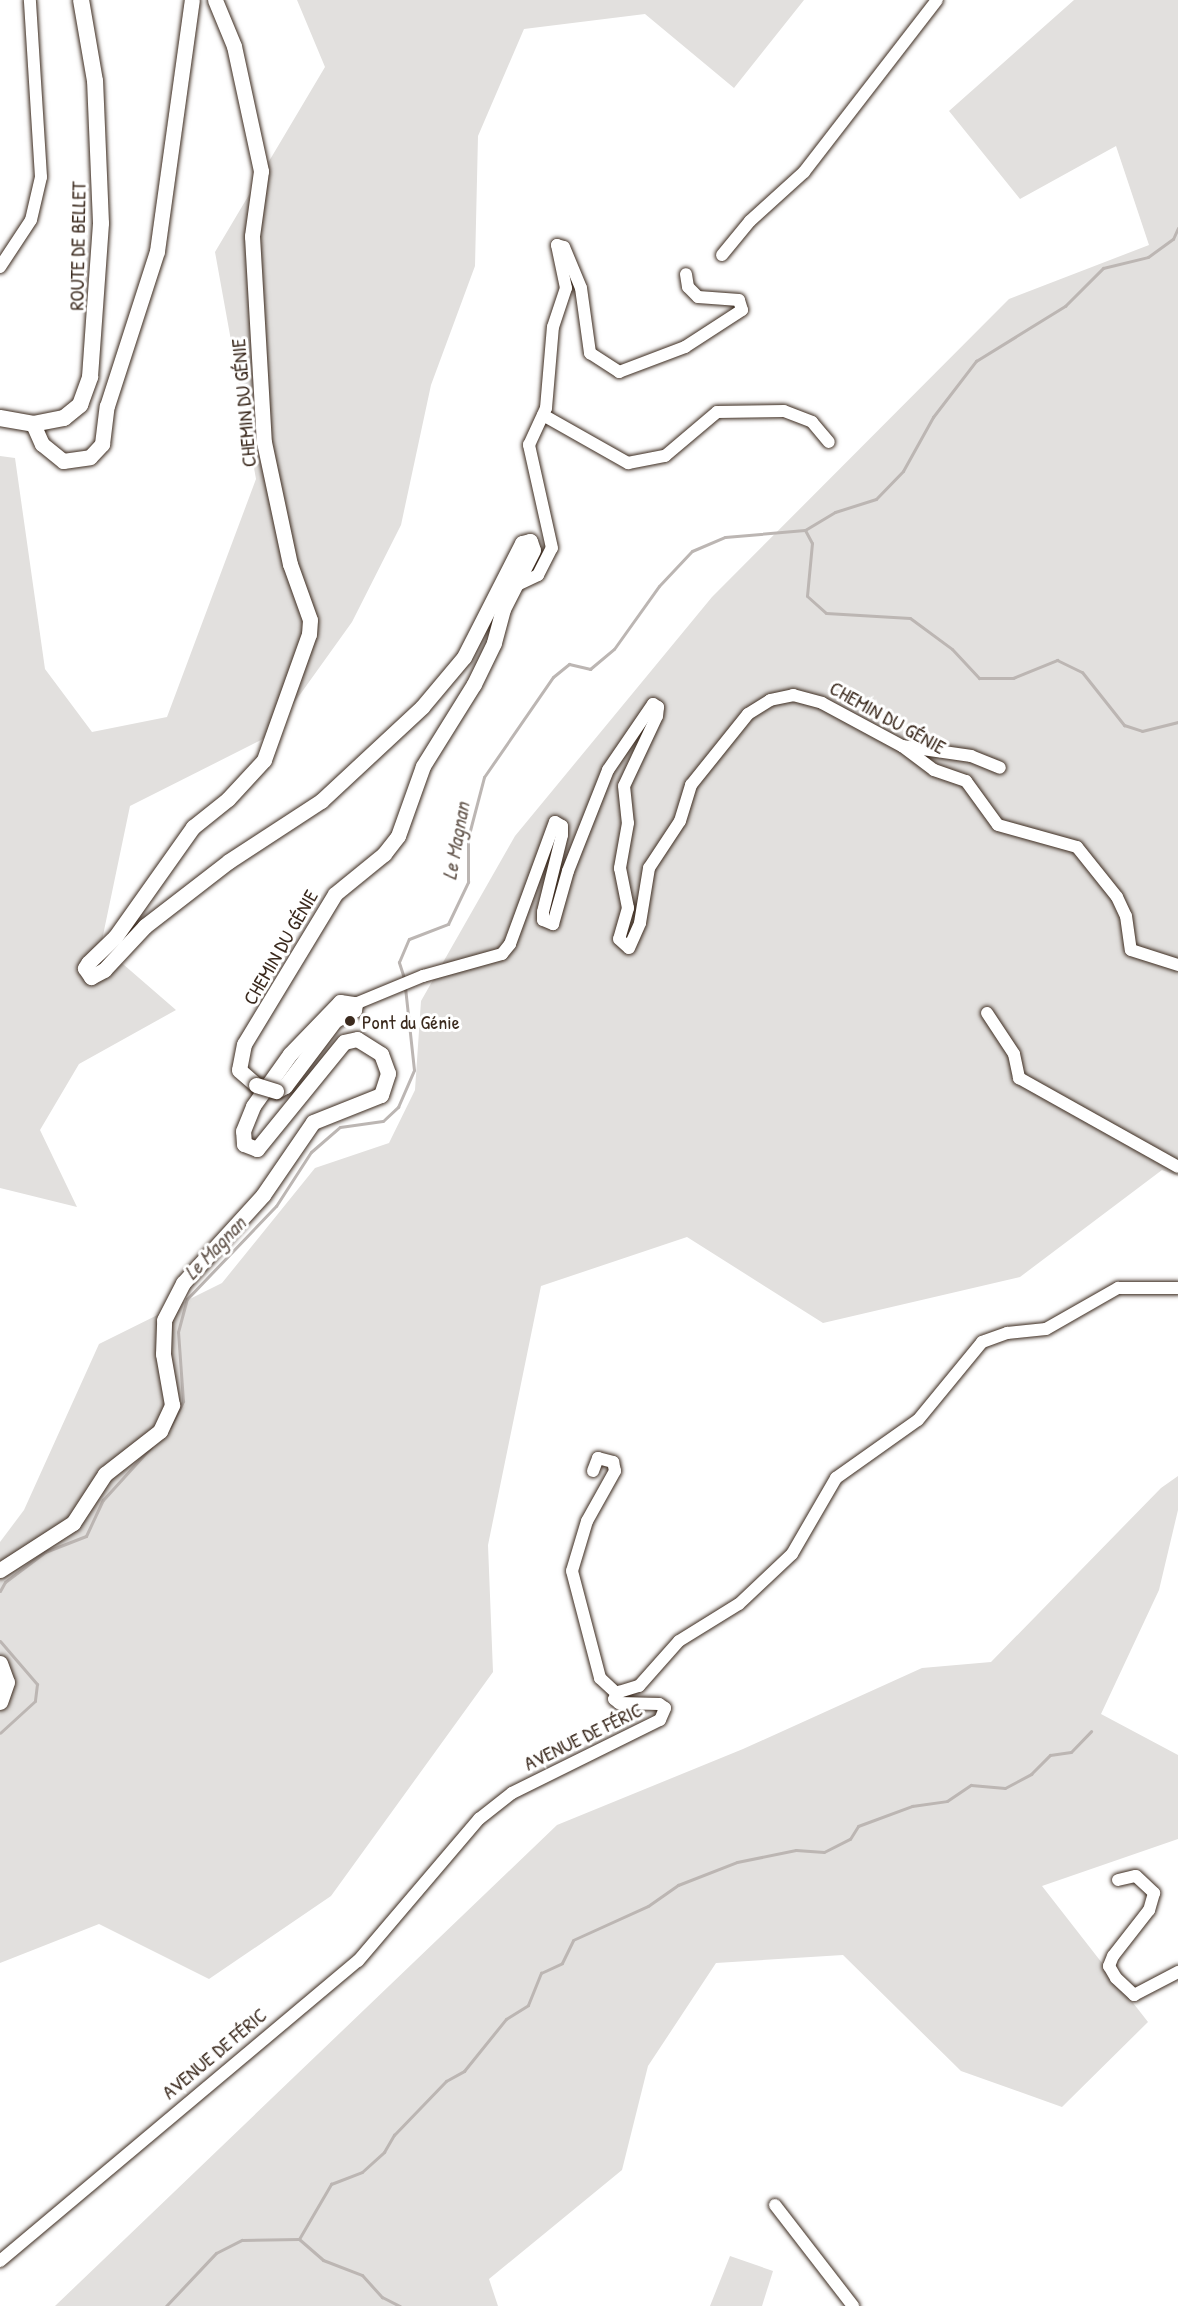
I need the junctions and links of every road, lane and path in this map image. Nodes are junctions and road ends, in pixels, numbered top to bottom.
1 (30, 0) edge
2 (81, 0) edge
3 (192, 0) edge
4 (215, 0) edge
5 (938, 0) edge
6 (722, 255) dead end
7 (0, 267) edge
8 (686, 274) dead end
9 (543, 416) junction
10 (0, 418) edge
11 (33, 424) junction
12 (829, 442) dead end
13 (519, 584) junction
14 (902, 746) junction
15 (1000, 768) dead end
16 (1178, 965) edge
17 (355, 1004) junction
18 (987, 1012) dead end
19 (1178, 1167) edge
20 (1178, 1288) edge
21 (593, 1471) dead end
22 (0, 1570) edge
23 (0, 1664) edge
24 (617, 1694) junction
25 (0, 1702) edge
26 (1118, 1880) dead end
27 (1178, 1972) edge
28 (775, 2205) dead end
29 (0, 2261) edge
30 (853, 2306) edge

1 - 7 street
2 - 11 main road, ROUTE DE BELLET
3 - 11 street
4 - 13 street, CHEMIN DU GÉNIE
5 - 6 street
8 - 9 street
9 - 12 street
9 - 13 street
10 - 11 main road, ROUTE DE BELLET
13 - 17 street, CHEMIN DU GÉNIE, bridge
14 - 15 street
14 - 16 street, CHEMIN DU GÉNIE
14 - 17 street, CHEMIN DU GÉNIE
17 - 22 street
18 - 19 street
20 - 24 street, AVENUE DE FÉRIC
21 - 24 street
23 - 25 street
24 - 29 street, AVENUE DE FÉRIC
26 - 27 street
28 - 30 street

